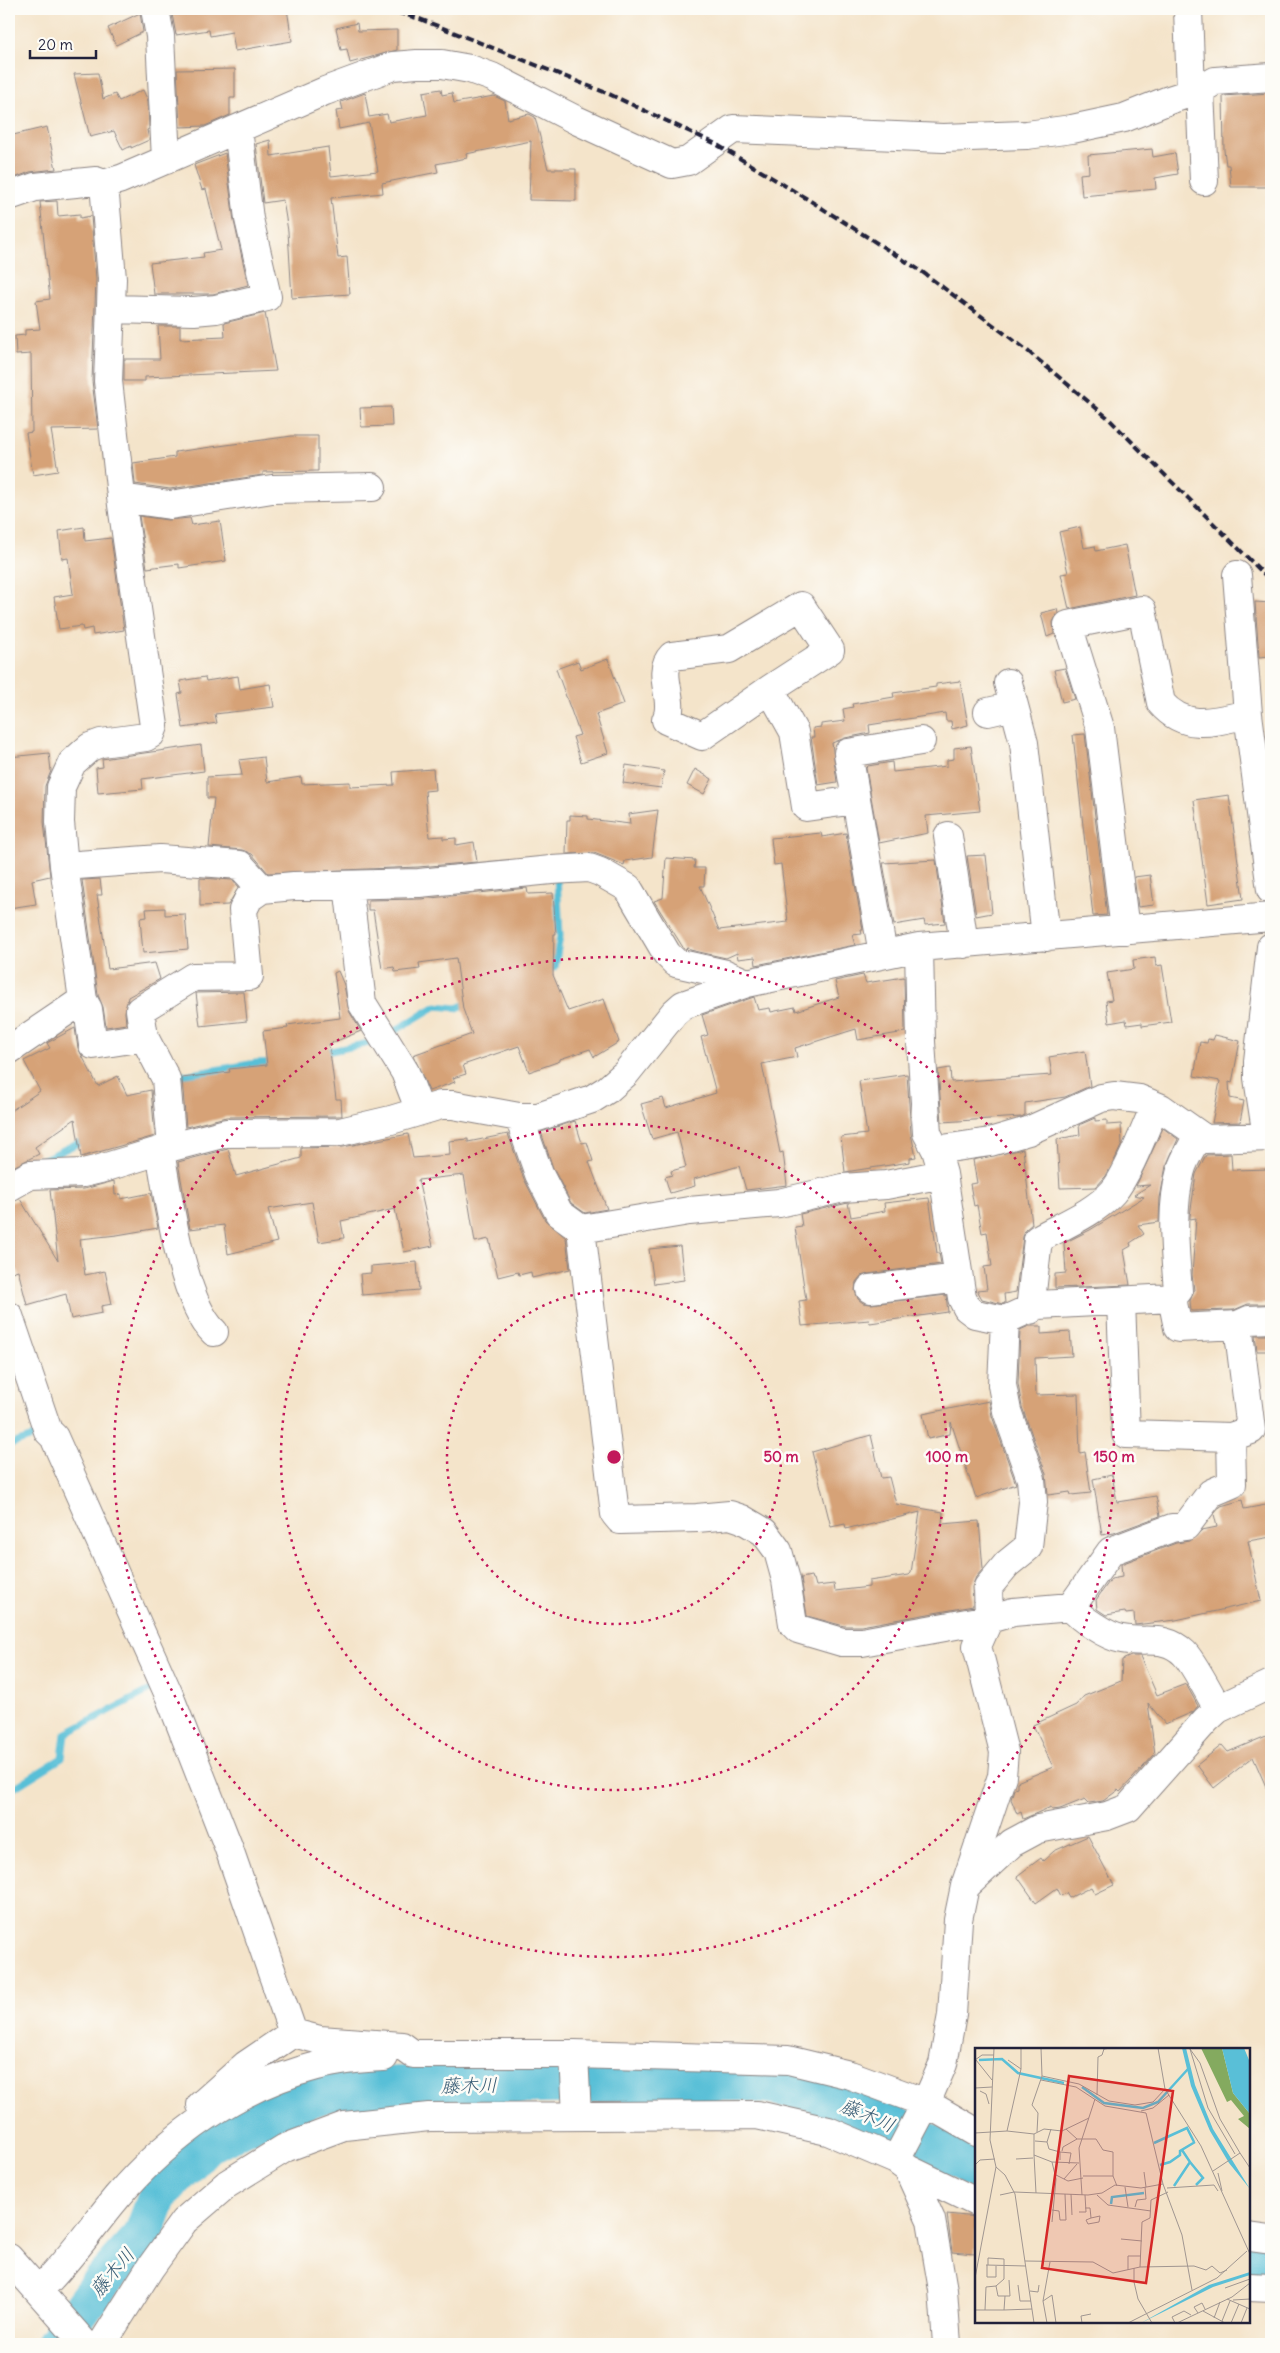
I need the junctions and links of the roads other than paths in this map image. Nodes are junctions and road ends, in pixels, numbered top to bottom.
1 (155, 9) edge
2 (1188, 9) edge
3 (1271, 77) edge
4 (1196, 92) junction
5 (238, 128) junction
6 (166, 160) junction
7 (1204, 181) dead end
8 (104, 184) junction
9 (9, 196) edge
10 (111, 309) junction
11 (372, 487) dead end
12 (121, 498) junction
13 (1237, 575) dead end
14 (770, 689) junction
15 (988, 712) dead end
16 (1248, 714) junction
17 (921, 741) dead end
18 (856, 800) junction
19 (948, 836) dead end
20 (64, 866) junction
21 (348, 885) junction
22 (262, 889) junction
23 (1271, 890) edge
24 (1271, 917) edge
25 (1125, 930) junction
26 (1046, 937) junction
27 (964, 944) junction
28 (919, 947) junction
29 (1271, 947) edge
30 (883, 954) junction
31 (747, 983) junction
32 (83, 1000) junction
33 (144, 1037) junction
34 (9, 1050) edge
35 (1155, 1106) junction
36 (420, 1111) junction
37 (519, 1117) junction
38 (1198, 1135) junction
39 (1269, 1137) edge
40 (166, 1149) junction
41 (940, 1162) junction
42 (9, 1187) edge
43 (581, 1228) junction
44 (959, 1278) junction
45 (870, 1289) dead end
46 (1172, 1298) junction
47 (1121, 1301) junction
48 (1030, 1310) junction
49 (9, 1316) edge
50 (1271, 1319) edge
51 (1005, 1320) junction
52 (1238, 1325) junction
53 (214, 1332) dead end
54 (1251, 1433) edge
55 (1071, 1607) junction
56 (989, 1619) junction
57 (1271, 1684) edge
58 (1218, 1709) junction
59 (965, 1886) junction
60 (292, 2033) junction
61 (413, 2054) junction
62 (574, 2054) junction
63 (924, 2108) junction
64 (577, 2116) junction
65 (975, 2132) edge
66 (170, 2144) junction
67 (902, 2161) junction
68 (975, 2201) edge
69 (1250, 2237) edge
70 (1271, 2240) edge
71 (9, 2258) edge
72 (1250, 2287) edge
73 (1271, 2288) edge
74 (46, 2298) junction
75 (85, 2344) edge
76 (102, 2344) edge
77 (947, 2344) edge

1 - 6 street
2 - 4 street
3 - 4 street
4 - 5 street
4 - 7 street
5 - 6 street
5 - 10 street
6 - 8 street
8 - 9 street
8 - 10 street
10 - 12 street
11 - 12 street
12 - 20 street
13 - 16 street
14 - 14 street
14 - 18 street
15 - 26 street
16 - 23 street
16 - 25 street
17 - 18 street
18 - 30 street
19 - 27 street
20 - 22 street
20 - 32 street
21 - 22 street
21 - 31 street
21 - 36 street
22 - 33 street
24 - 25 street
25 - 26 street
26 - 27 street
27 - 28 street
28 - 30 street
28 - 41 street
29 - 39 street
30 - 31 street
31 - 37 street
32 - 33 street
32 - 34 street
33 - 40 street
35 - 38 street
35 - 41 street
35 - 48 street
36 - 37 street
36 - 40 street
37 - 43 street
38 - 39 street
38 - 46 street
40 - 42 street
40 - 53 street
41 - 43 street
41 - 44 street
43 - 56 street
44 - 45 street
44 - 51 street
46 - 47 street
46 - 52 street
47 - 48 street
47 - 54 street
48 - 51 street
49 - 60 street
50 - 52 street
51 - 56 street
52 - 54 street
54 - 55 street
55 - 56 street
55 - 58 street
56 - 59 street
57 - 58 street
58 - 59 street
59 - 63 street
60 - 61 street
60 - 66 street
61 - 62 street
61 - 66 street
62 - 63 street
62 - 64 street
63 - 65 street
63 - 67 street
64 - 67 street
64 - 76 street
66 - 74 street
67 - 68 street
67 - 77 street
69 - 70 street
71 - 74 street
72 - 73 street
74 - 75 street

